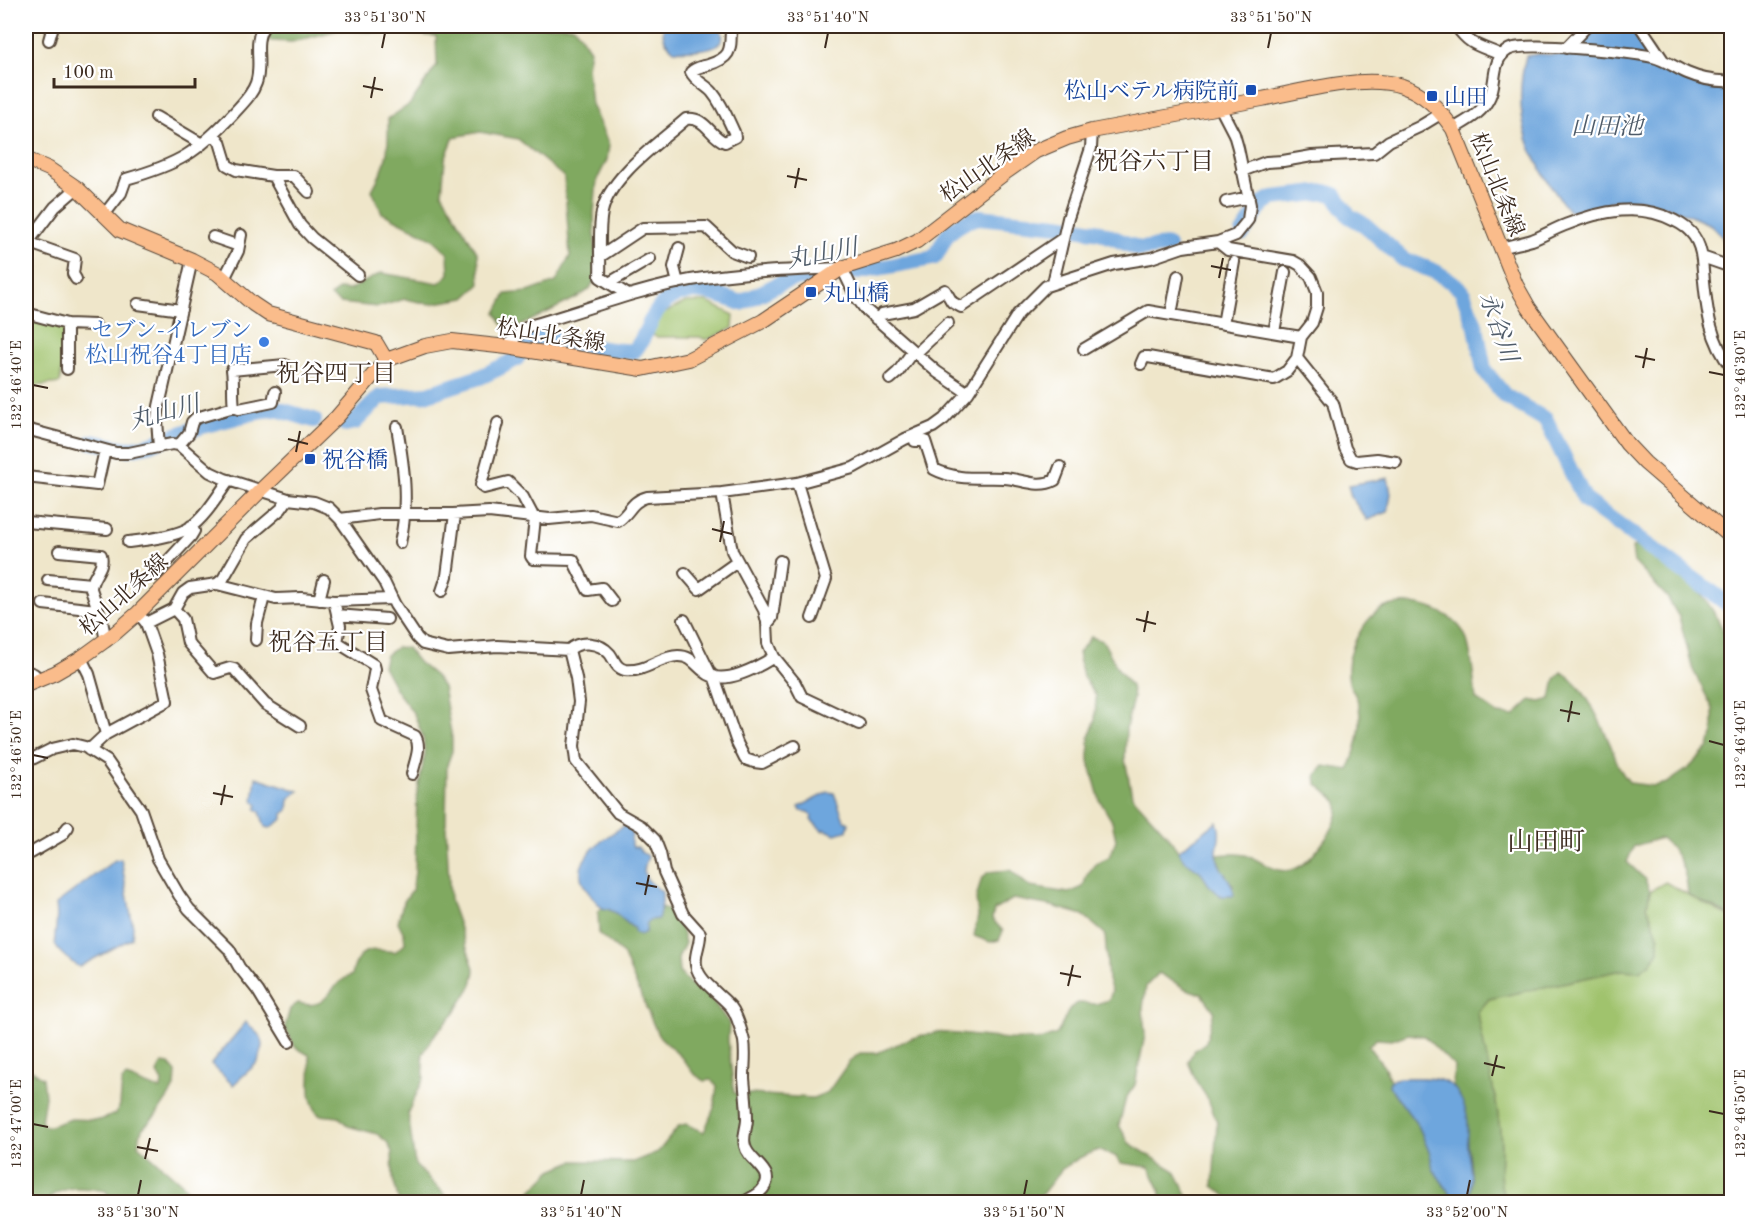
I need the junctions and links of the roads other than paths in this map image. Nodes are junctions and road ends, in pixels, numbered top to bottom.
1 (53, 26) edge
2 (264, 26) edge
3 (731, 26) edge
4 (1456, 26) edge
5 (1587, 26) edge
6 (1640, 26) edge
7 (49, 40) dead end
8 (1566, 48) junction
9 (1501, 55) junction
10 (1658, 59) junction
11 (1731, 81) edge
12 (1220, 107) junction
13 (1442, 113) junction
14 (156, 117) dead end
15 (1453, 129) junction
16 (1092, 132) junction
17 (214, 135) junction
18 (202, 144) junction
19 (26, 159) edge
20 (1242, 171) junction
21 (273, 176) junction
22 (77, 188) junction
23 (309, 192) dead end
24 (1249, 197) junction
25 (1226, 202) dead end
26 (104, 215) junction
27 (213, 237) dead end
28 (1062, 239) junction
29 (1218, 242) junction
30 (26, 244) edge
31 (679, 248) dead end
32 (1501, 248) junction
33 (601, 256) junction
34 (748, 257) dead end
35 (1702, 257) junction
36 (650, 259) dead end
37 (192, 260) junction
38 (1234, 262) dead end
39 (1731, 263) edge
40 (841, 268) junction
41 (1285, 272) dead end
42 (358, 275) dead end
43 (1178, 276) dead end
44 (76, 279) dead end
45 (224, 279) junction
46 (609, 283) junction
47 (1053, 283) junction
48 (678, 284) junction
49 (628, 295) junction
50 (138, 304) dead end
51 (181, 310) junction
52 (26, 313) edge
53 (1171, 315) junction
54 (876, 319) junction
55 (948, 323) dead end
56 (67, 324) junction
57 (1223, 324) junction
58 (95, 325) dead end
59 (1274, 332) junction
60 (1301, 337) junction
61 (506, 347) junction
62 (1084, 349) dead end
63 (915, 352) junction
64 (1297, 358) junction
65 (386, 360) junction
66 (1141, 364) dead end
67 (285, 365) dead end
68 (1731, 368) edge
69 (67, 369) dead end
70 (890, 379) dead end
71 (275, 392) dead end
72 (968, 393) junction
73 (234, 407) junction
74 (498, 423) dead end
75 (397, 427) dead end
76 (26, 429) edge
77 (914, 436) junction
78 (179, 445) junction
79 (159, 447) junction
80 (105, 450) junction
81 (1396, 462) dead end
82 (1060, 467) dead end
83 (26, 477) edge
84 (229, 480) junction
85 (797, 483) junction
86 (261, 490) junction
87 (722, 494) junction
88 (288, 499) junction
89 (405, 513) junction
90 (455, 514) junction
91 (533, 518) junction
92 (340, 519) junction
93 (26, 522) edge
94 (191, 526) junction
95 (107, 529) dead end
96 (1731, 538) edge
97 (128, 542) dead end
98 (400, 543) dead end
99 (59, 551) dead end
100 (780, 561) dead end
101 (737, 562) junction
102 (685, 573) dead end
103 (155, 575) dead end
104 (48, 580) dead end
105 (324, 580) dead end
106 (91, 584) junction
107 (217, 584) junction
108 (442, 591) dead end
109 (264, 597) junction
110 (392, 598) junction
111 (320, 600) junction
112 (334, 601) junction
113 (612, 601) dead end
114 (43, 604) dead end
115 (174, 609) junction
116 (97, 610) junction
117 (337, 615) junction
118 (142, 618) junction
119 (812, 618) dead end
120 (387, 620) dead end
121 (684, 620) dead end
122 (767, 624) junction
123 (256, 640) dead end
124 (106, 641) junction
125 (569, 651) junction
126 (774, 657) junction
127 (81, 658) junction
128 (26, 671) edge
129 (713, 676) junction
130 (40, 680) junction
131 (26, 685) edge
132 (859, 724) dead end
133 (300, 726) dead end
134 (106, 734) junction
135 (795, 746) dead end
136 (89, 750) junction
137 (26, 762) edge
138 (412, 774) dead end
139 (68, 827) dead end
140 (26, 850) edge
141 (289, 1042) dead end
142 (746, 1203) edge

1 - 7 street
2 - 17 street
3 - 33 street
4 - 9 street
5 - 8 street
6 - 10 street
8 - 9 street
8 - 10 street
9 - 15 street
10 - 11 street
12 - 13 main road, 松山北条線
12 - 16 main road, 松山北条線
12 - 20 street
13 - 15 main road, 松山北条線
13 - 20 street
14 - 18 street
15 - 32 main road, 松山北条線
16 - 28 street
16 - 40 main road, 松山北条線
17 - 18 street
17 - 21 street
18 - 26 street
19 - 22 main road
20 - 24 street
21 - 23 street
21 - 42 street
22 - 26 main road
22 - 30 street
24 - 25 street
24 - 29 street
26 - 37 main road
27 - 45 street
28 - 47 street
28 - 54 street
29 - 47 street
29 - 60 street
30 - 44 street
31 - 48 street
32 - 35 street
32 - 96 main road, 松山北条線
33 - 34 street
33 - 46 street
35 - 39 street
35 - 68 street
36 - 46 street
37 - 45 main road
37 - 51 street
38 - 57 street
40 - 48 street
40 - 54 street
40 - 61 main road, 松山北条線
41 - 59 street
43 - 53 street
45 - 65 main road
46 - 49 street
47 - 72 street
48 - 49 street
49 - 61 street
50 - 51 street
51 - 79 street
52 - 56 street
53 - 57 street
53 - 62 street
54 - 63 street
55 - 63 street
56 - 58 street
56 - 69 street
57 - 59 street
59 - 60 street
60 - 64 street
61 - 65 main road, 松山北条線
63 - 70 street
63 - 72 street
64 - 66 street
64 - 81 street
65 - 86 main road, 松山北条線
67 - 73 street
71 - 73 street
72 - 77 street
73 - 78 street
74 - 91 street
75 - 89 street
76 - 80 street
77 - 82 street
77 - 85 street
78 - 79 street
78 - 84 street
79 - 80 street
80 - 83 street
84 - 86 street
84 - 94 street
85 - 87 street
85 - 119 street
86 - 88 street
86 - 118 main road, 松山北条線
87 - 91 street
87 - 101 street
88 - 92 street
88 - 107 street
89 - 90 street
89 - 92 street
89 - 98 street
90 - 91 street
90 - 108 street
91 - 113 street
92 - 110 street
93 - 95 street
94 - 97 street
94 - 103 street
99 - 106 street
100 - 122 street
101 - 102 street
101 - 122 street
104 - 106 street
105 - 111 street
106 - 116 street
107 - 109 street
107 - 115 street
109 - 111 street
109 - 123 street
110 - 112 street
110 - 125 street
111 - 112 street
112 - 117 street
114 - 116 street
115 - 118 street
115 - 133 street
116 - 124 street
117 - 120 street
117 - 138 street
118 - 124 main road, 松山北条線
118 - 134 street
121 - 129 street
122 - 126 street
124 - 127 main road, 松山北条線
125 - 129 street
125 - 142 street
126 - 129 street
126 - 132 street
127 - 130 main road, 松山北条線
127 - 134 street
128 - 130 street
129 - 135 street
130 - 131 main road, 松山北条線
134 - 136 street
136 - 137 street
136 - 141 street
139 - 140 street

